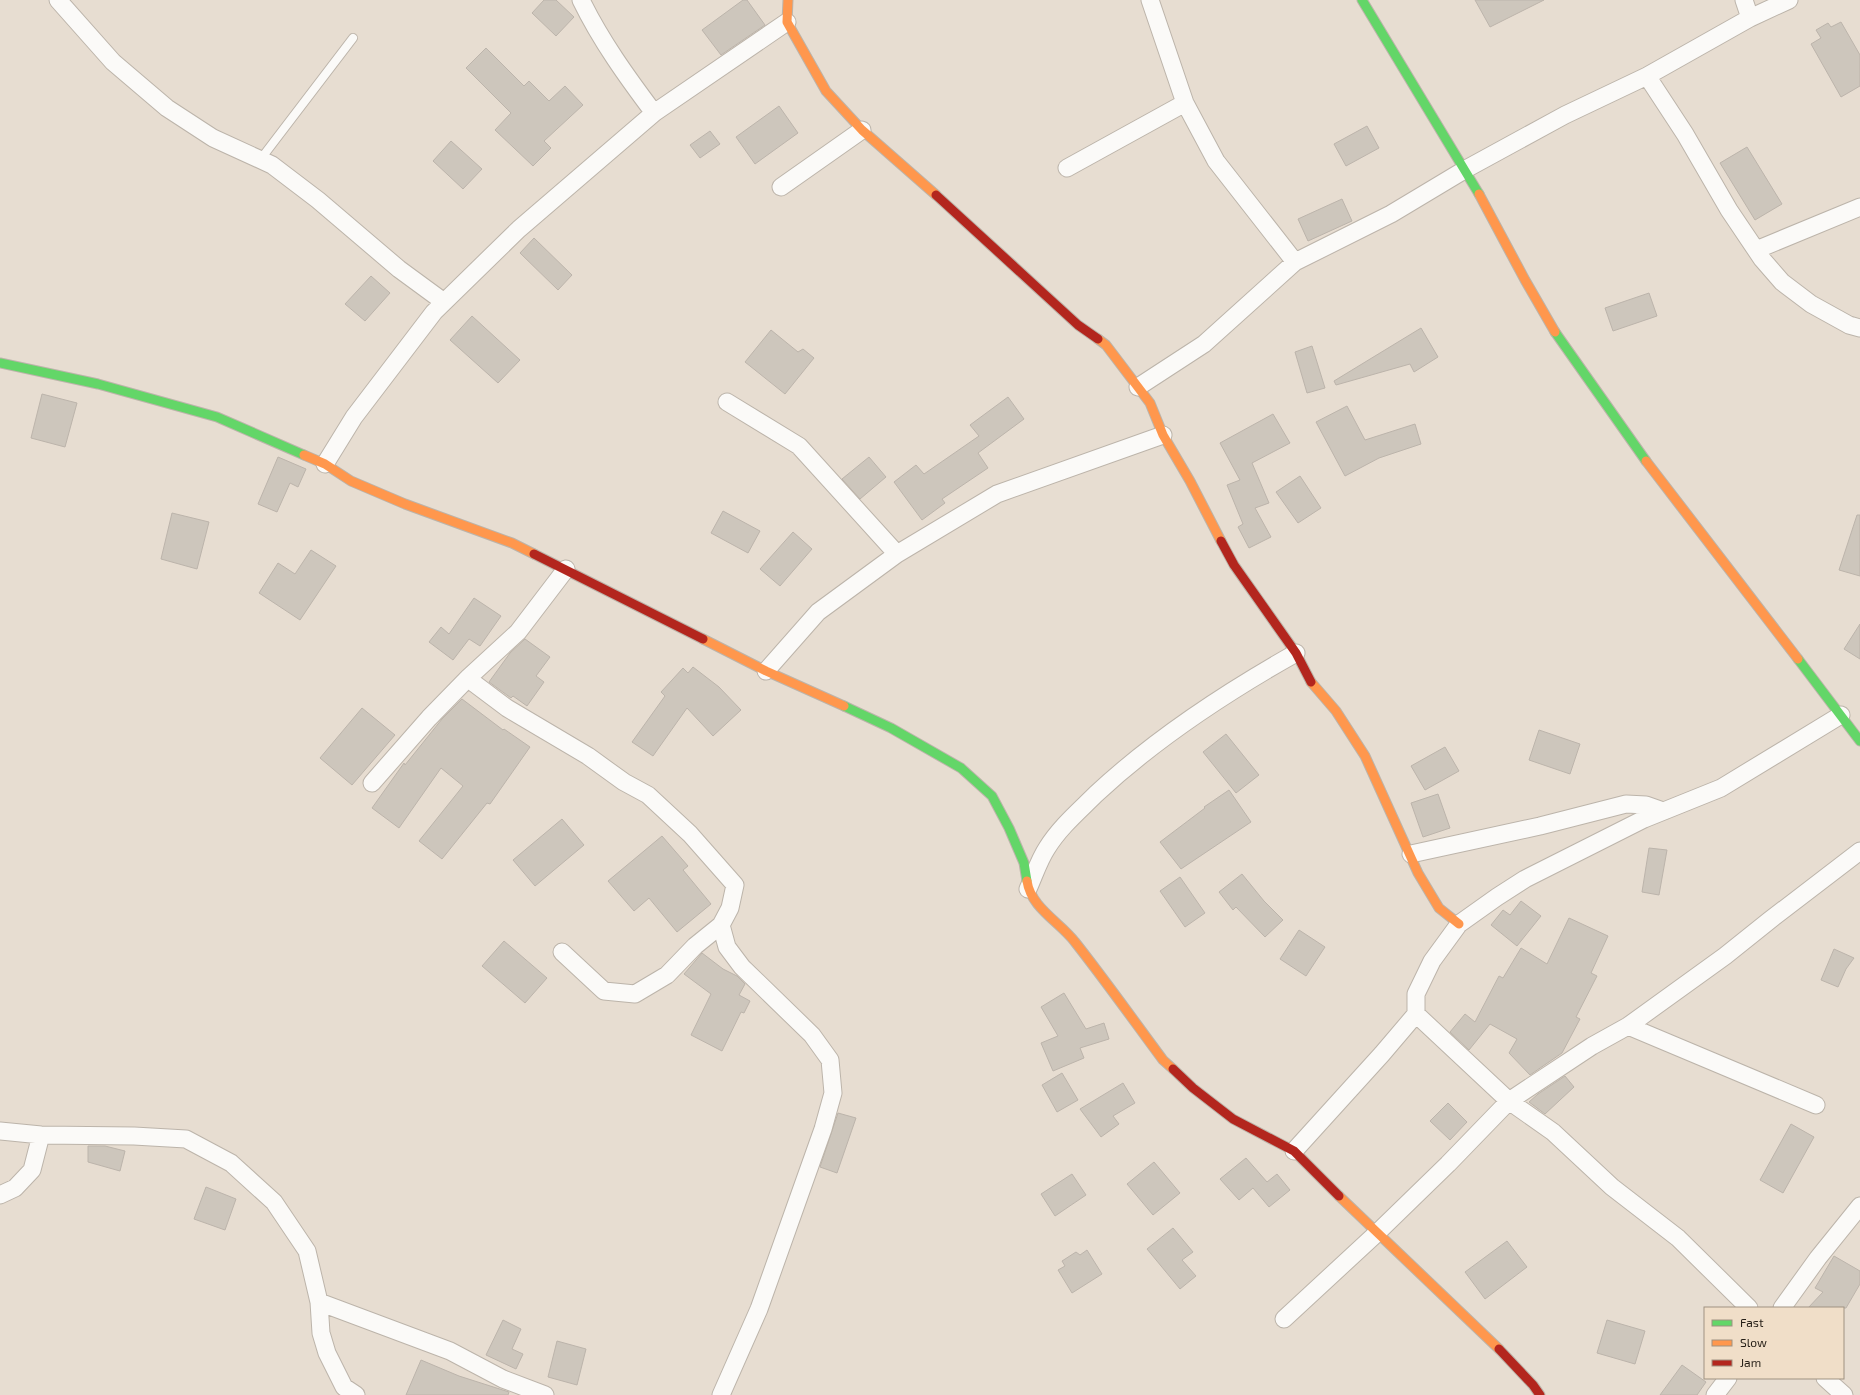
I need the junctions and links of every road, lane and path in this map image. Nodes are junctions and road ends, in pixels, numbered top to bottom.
1 (58, 0) edge
2 (580, 0) edge
3 (788, 0) edge
4 (1150, 0) edge
5 (1362, 0) edge
6 (1744, 0) edge
7 (1789, 0) edge
8 (1750, 18) junction
9 (787, 22) junction
10 (353, 38) dead end
11 (1647, 76) junction
12 (1185, 103) junction
13 (654, 113) junction
14 (862, 130) junction
15 (260, 160) junction
16 (1067, 168) dead end
17 (1466, 169) junction
18 (781, 187) dead end
19 (1860, 207) edge
20 (1756, 250) junction
21 (1295, 262) junction
22 (444, 302) junction
23 (1860, 328) edge
24 (0, 363) edge
25 (1138, 387) junction
26 (727, 402) dead end
27 (1163, 435) junction
28 (325, 464) junction
29 (897, 554) junction
30 (566, 569) junction
31 (1296, 653) junction
32 (766, 671) junction
33 (469, 676) junction
34 (1841, 715) junction
35 (1860, 741) edge
36 (372, 783) dead end
37 (1663, 812) junction
38 (1860, 852) edge
39 (1411, 854) junction
40 (1028, 889) junction
41 (1460, 924) junction
42 (721, 925) junction
43 (562, 952) dead end
44 (1416, 1014) junction
45 (1628, 1026) junction
46 (1509, 1101) junction
47 (1816, 1105) dead end
48 (0, 1131) edge
49 (41, 1135) junction
50 (1294, 1151) junction
51 (0, 1195) edge
52 (1860, 1206) edge
53 (1378, 1233) junction
54 (319, 1302) junction
55 (1747, 1307) edge
56 (1783, 1307) edge
57 (1284, 1319) dead end
58 (1727, 1379) edge
59 (1826, 1379) edge
60 (356, 1395) edge
61 (545, 1395) edge
62 (721, 1395) edge
63 (1540, 1395) edge
64 (1715, 1395) edge
65 (1844, 1395) edge

1 - 15 street
2 - 13 street
3 - 9 street
4 - 12 street
5 - 17 street
6 - 8 street
7 - 8 street
8 - 11 street
9 - 13 street
9 - 14 street
10 - 15 lane
11 - 17 street
11 - 20 street
12 - 16 street
12 - 21 street
13 - 22 street
14 - 18 street
14 - 25 street
15 - 22 street
17 - 21 street
17 - 34 street
19 - 20 street
20 - 23 street
21 - 25 street
22 - 28 street
24 - 28 street
25 - 27 street
26 - 29 street
27 - 29 street
27 - 31 street
28 - 30 street
29 - 32 street
30 - 32 street
30 - 33 street
31 - 39 street
31 - 40 street
32 - 40 street
33 - 36 street
33 - 42 street
34 - 35 street
34 - 37 street
37 - 39 street
37 - 41 street
38 - 45 street
39 - 41 street
40 - 50 street
41 - 44 street
42 - 43 street
42 - 62 street
44 - 46 street
44 - 50 street
45 - 46 street
45 - 47 street
46 - 53 street
46 - 55 street
48 - 49 street
49 - 51 street
49 - 54 street
50 - 53 street
52 - 56 street
53 - 57 street
53 - 63 street
54 - 60 street
54 - 61 street
58 - 64 street
59 - 65 street

